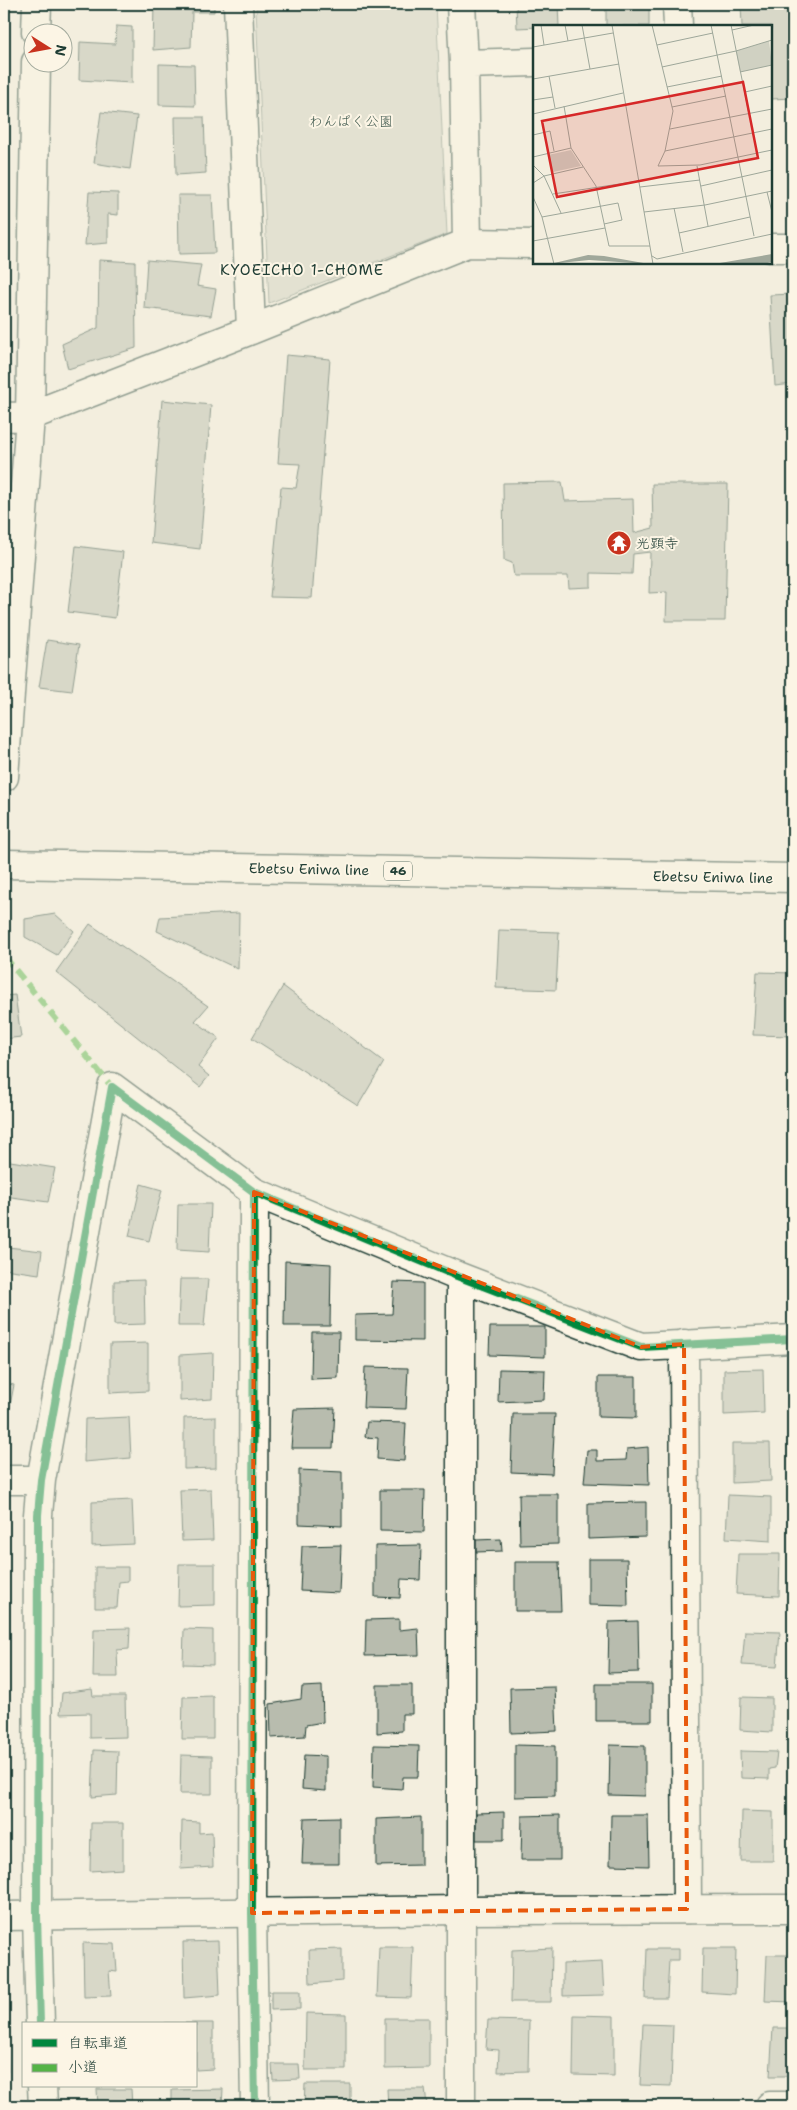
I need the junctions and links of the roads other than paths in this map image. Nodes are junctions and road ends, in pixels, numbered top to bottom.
1 (37, 4) edge
2 (238, 4) edge
3 (461, 4) edge
4 (677, 4) edge
5 (36, 22) edge
6 (678, 25) edge
7 (533, 62) edge
8 (464, 64) junction
9 (35, 72) edge
10 (467, 243) junction
11 (533, 244) edge
12 (772, 248) edge
13 (793, 248) edge
14 (252, 330) junction
15 (17, 417) edge
16 (4, 777) edge
17 (4, 864) edge
18 (793, 878) edge
19 (254, 1192) junction
20 (461, 1278) junction
21 (793, 1339) edge
22 (684, 1344) junction
23 (4, 1480) edge
24 (41, 1480) junction
25 (793, 1909) edge
26 (461, 1910) junction
27 (687, 1910) junction
28 (252, 1914) junction
29 (4, 1916) edge
30 (37, 1916) junction
31 (40, 2022) edge
32 (42, 2088) edge
33 (42, 2106) edge
34 (255, 2106) edge
35 (461, 2106) edge
36 (770, 2106) edge
37 (793, 2106) edge

1 - 5 street
2 - 14 street
3 - 8 street
4 - 6 street
7 - 8 street
8 - 10 street
9 - 15 street
10 - 11 street
10 - 14 street
12 - 13 street
14 - 15 street
15 - 16 street
17 - 18 street, Ebetsu Eniwa line / 46
19 - 20 street
19 - 24 street
19 - 28 street
20 - 22 street
20 - 26 street
21 - 22 street
22 - 27 street
23 - 24 street
24 - 30 street
25 - 27 street
26 - 27 street
26 - 28 street
26 - 35 street
28 - 30 street
28 - 34 street
29 - 30 street
30 - 31 street
32 - 33 street
36 - 37 street

